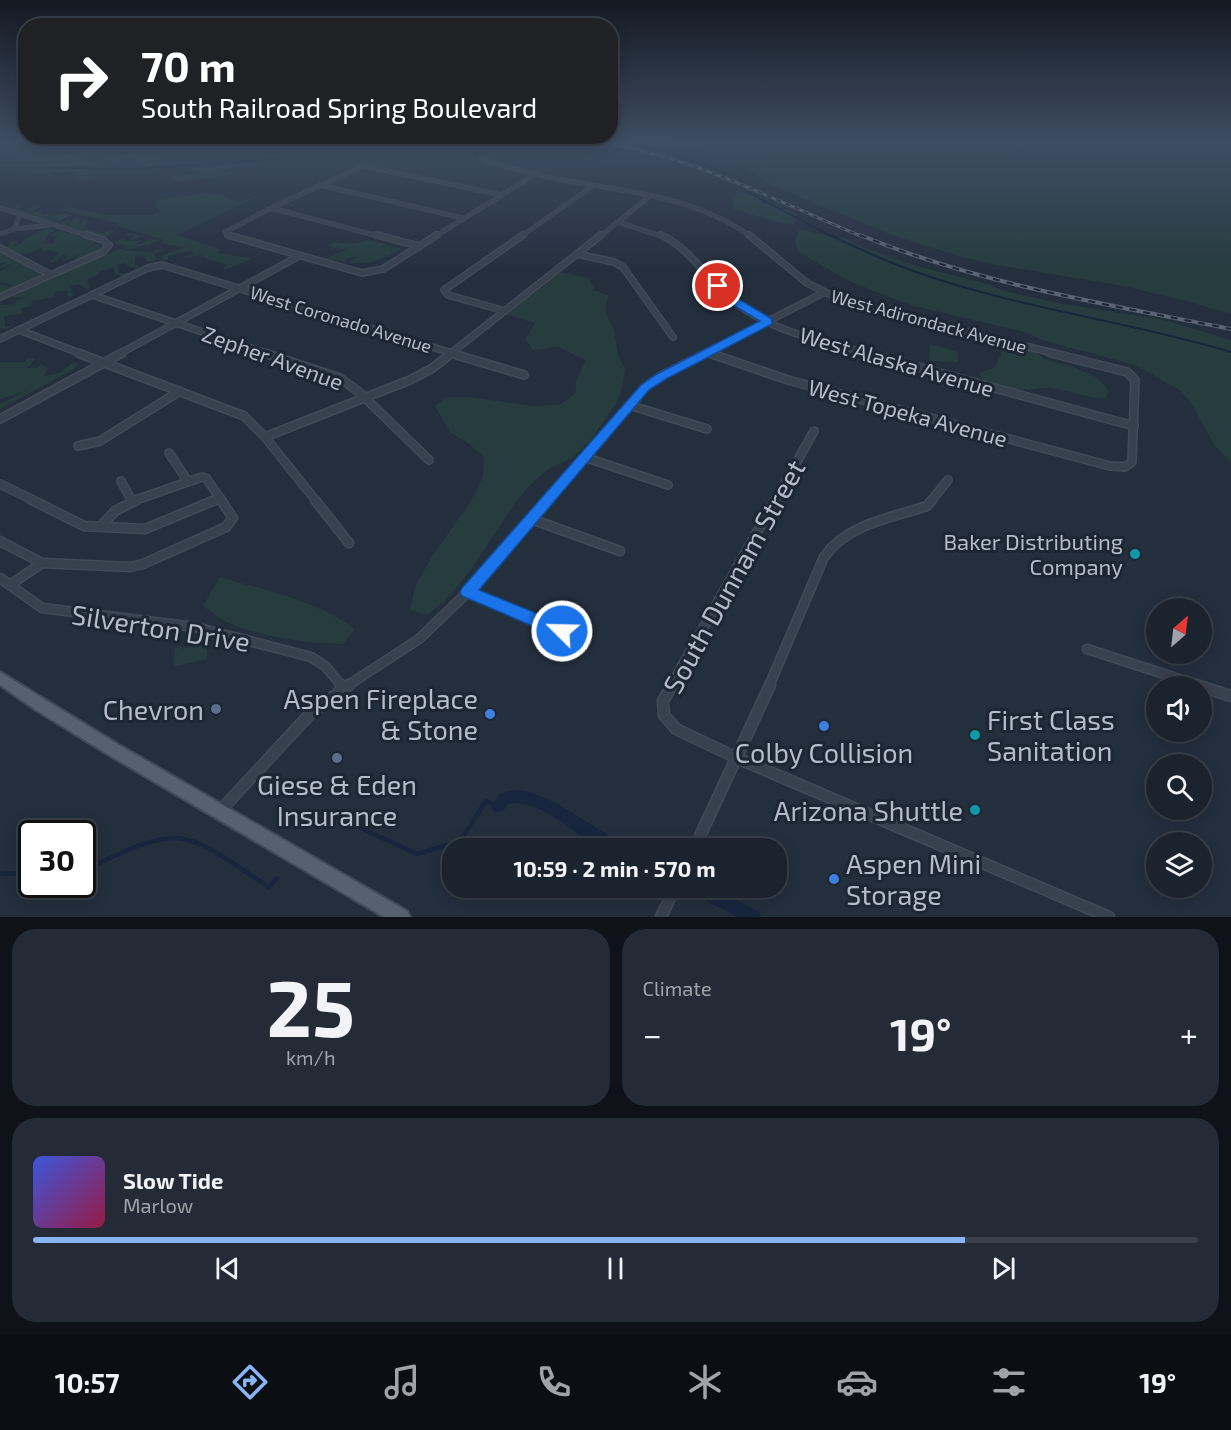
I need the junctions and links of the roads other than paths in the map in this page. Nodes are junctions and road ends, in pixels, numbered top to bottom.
1 (320, 185) joint
2 (454, 185) edge
3 (518, 185) edge
4 (588, 185) edge
5 (593, 186) junction
6 (502, 195) junction
7 (649, 197) junction
8 (0, 208) edge
9 (271, 208) junction
10 (20, 215) junction
11 (464, 218) junction
12 (618, 222) junction
13 (53, 225) junction
14 (14, 229) junction
15 (0, 234) edge
16 (419, 246) junction
17 (0, 248) edge
18 (577, 254) junction
19 (299, 256) junction
20 (51, 275) junction
21 (240, 288) junction
22 (823, 293) junction
23 (92, 295) junction
24 (0, 297) edge
25 (505, 311) junction
26 (768, 322) junction
27 (178, 323) junction
28 (19, 330) junction
29 (673, 337) dead end
30 (0, 339) edge
31 (707, 352) junction
32 (452, 353) junction
33 (104, 362) junction
34 (524, 375) dead end
35 (180, 391) junction
36 (365, 398) junction
37 (629, 405) junction
38 (0, 419) edge
39 (1134, 426) junction
40 (707, 429) dead end
41 (814, 431) dead end
42 (264, 437) junction
43 (78, 446) dead end
44 (169, 453) dead end
45 (584, 457) junction
46 (429, 460) dead end
47 (187, 480) junction
48 (948, 480) dead end
49 (121, 481) dead end
50 (0, 484) edge
51 (668, 485) dead end
52 (220, 498) junction
53 (132, 502) junction
54 (531, 519) junction
55 (102, 526) junction
56 (0, 541) edge
57 (349, 543) dead end
58 (620, 551) dead end
59 (42, 563) junction
60 (0, 579) edge
61 (10, 585) junction
62 (468, 592) junction
63 (562, 631) dead end
64 (1088, 649) dead end
65 (0, 678) edge
66 (344, 688) junction
67 (1231, 696) edge
68 (738, 758) junction
69 (220, 811) junction
70 (699, 838) edge
71 (670, 898) edge
72 (401, 917) edge
73 (661, 917) edge
74 (1110, 917) edge

1 - 9 street
1 - 11 street
2 - 6 street
3 - 6 street
4 - 5 street, West Adirondack Avenue
5 - 7 street, West Adirondack Avenue
5 - 25 street
6 - 11 street
7 - 12 street
7 - 22 street, West Adirondack Avenue
8 - 10 street
9 - 16 street
9 - 19 street
10 - 13 street
10 - 14 street
11 - 16 street
12 - 18 street
12 - 26 street, West Alaska Avenue
13 - 14 street
13 - 20 street
14 - 15 street
16 - 19 street
17 - 20 street
18 - 25 street
18 - 29 street
19 - 21 street
20 - 24 street
21 - 23 street, West Coronado Avenue
21 - 27 street
21 - 32 street, West Coronado Avenue
22 - 26 street
22 - 39 street, West Adirondack Avenue
23 - 27 street, Zepher Avenue
23 - 28 street
25 - 32 street
26 - 31 street
26 - 39 street, West Alaska Avenue
27 - 33 street
27 - 36 street, Zepher Avenue
28 - 30 street
28 - 33 street
31 - 37 street
31 - 39 street, West Topeka Avenue
32 - 34 street, West Coronado Avenue
32 - 36 street
33 - 35 street
33 - 38 street
35 - 42 street
35 - 43 street
36 - 42 street
36 - 46 street, Zepher Avenue
37 - 40 street
37 - 45 street
41 - 68 street, South Dunnam Street
42 - 57 street
44 - 47 street
45 - 51 street
45 - 54 street
47 - 52 street
47 - 53 street
48 - 68 street
49 - 53 street
50 - 55 street
52 - 55 street
52 - 59 street
53 - 55 street
54 - 58 street
54 - 62 street
56 - 59 street
59 - 61 street
60 - 61 street, Silverton Drive
61 - 66 street, Silverton Drive
62 - 63 street
62 - 66 street
64 - 67 street
65 - 69 main road
66 - 69 street
68 - 70 street
68 - 74 street, South Dunnam Street
69 - 72 main road
71 - 73 street

